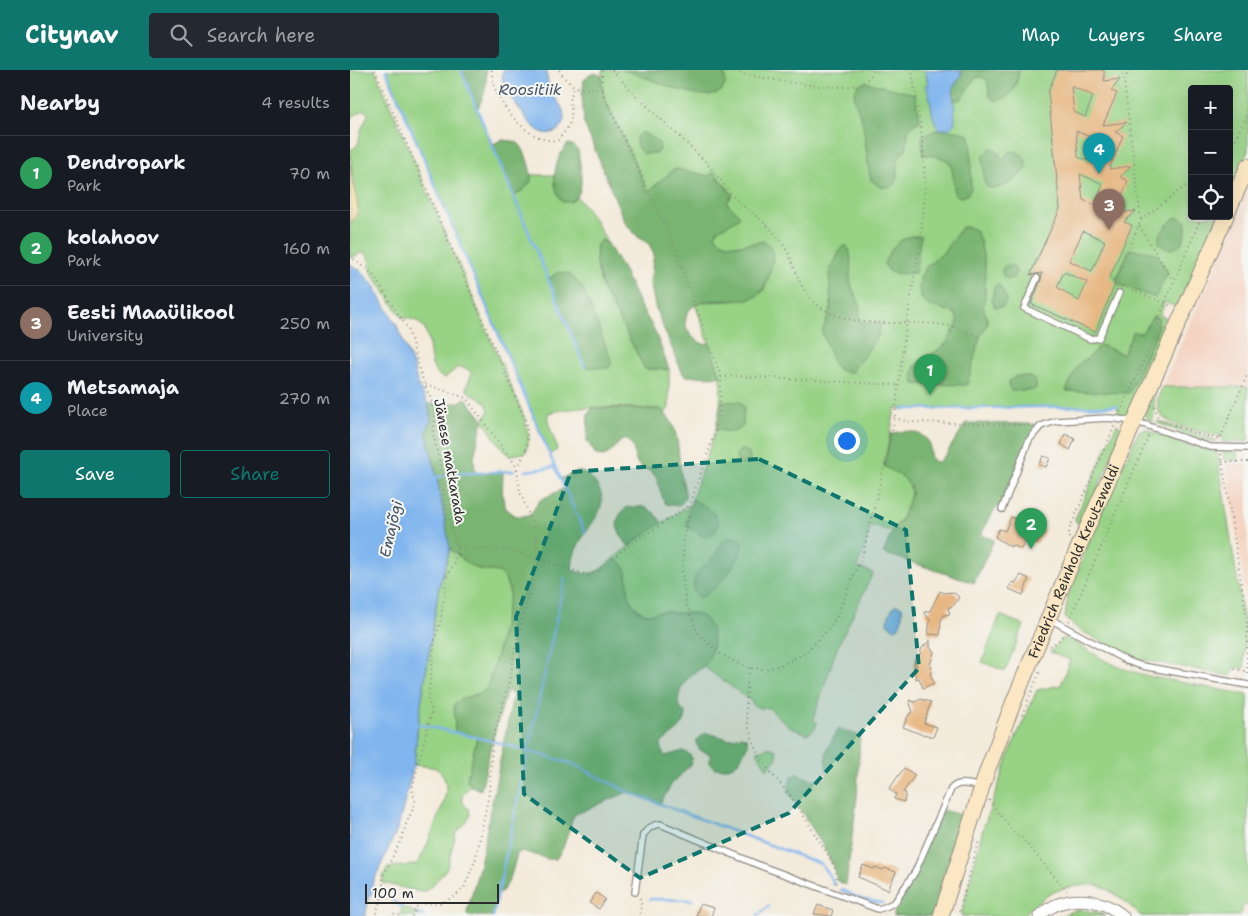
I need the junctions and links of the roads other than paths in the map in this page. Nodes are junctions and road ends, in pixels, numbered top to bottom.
1 (1248, 166) edge
2 (1233, 200) edge
3 (1224, 220) edge
4 (1037, 278) dead end
5 (1119, 293) dead end
6 (1134, 421) junction
7 (1248, 448) edge
8 (1002, 509) dead end
9 (1093, 513) junction
10 (1081, 525) dead end
11 (1071, 547) dead end
12 (1066, 576) junction
13 (1048, 618) junction
14 (1247, 684) edge
15 (987, 795) junction
16 (635, 892) road end
17 (941, 916) edge
18 (1039, 916) edge
19 (1123, 916) edge

1 - 2 main road
3 - 6 main road, Friedrich Reinhold Kreutzwaldi
4 - 5 lane
6 - 7 lane
6 - 8 lane
6 - 9 main road, Friedrich Reinhold Kreutzwaldi
9 - 10 lane
9 - 12 main road, Friedrich Reinhold Kreutzwaldi
11 - 12 lane
12 - 13 main road, Friedrich Reinhold Kreutzwaldi
13 - 14 lane
13 - 15 main road, Friedrich Reinhold Kreutzwaldi
15 - 16 lane
15 - 17 main road, Friedrich Reinhold Kreutzwaldi
18 - 19 street

